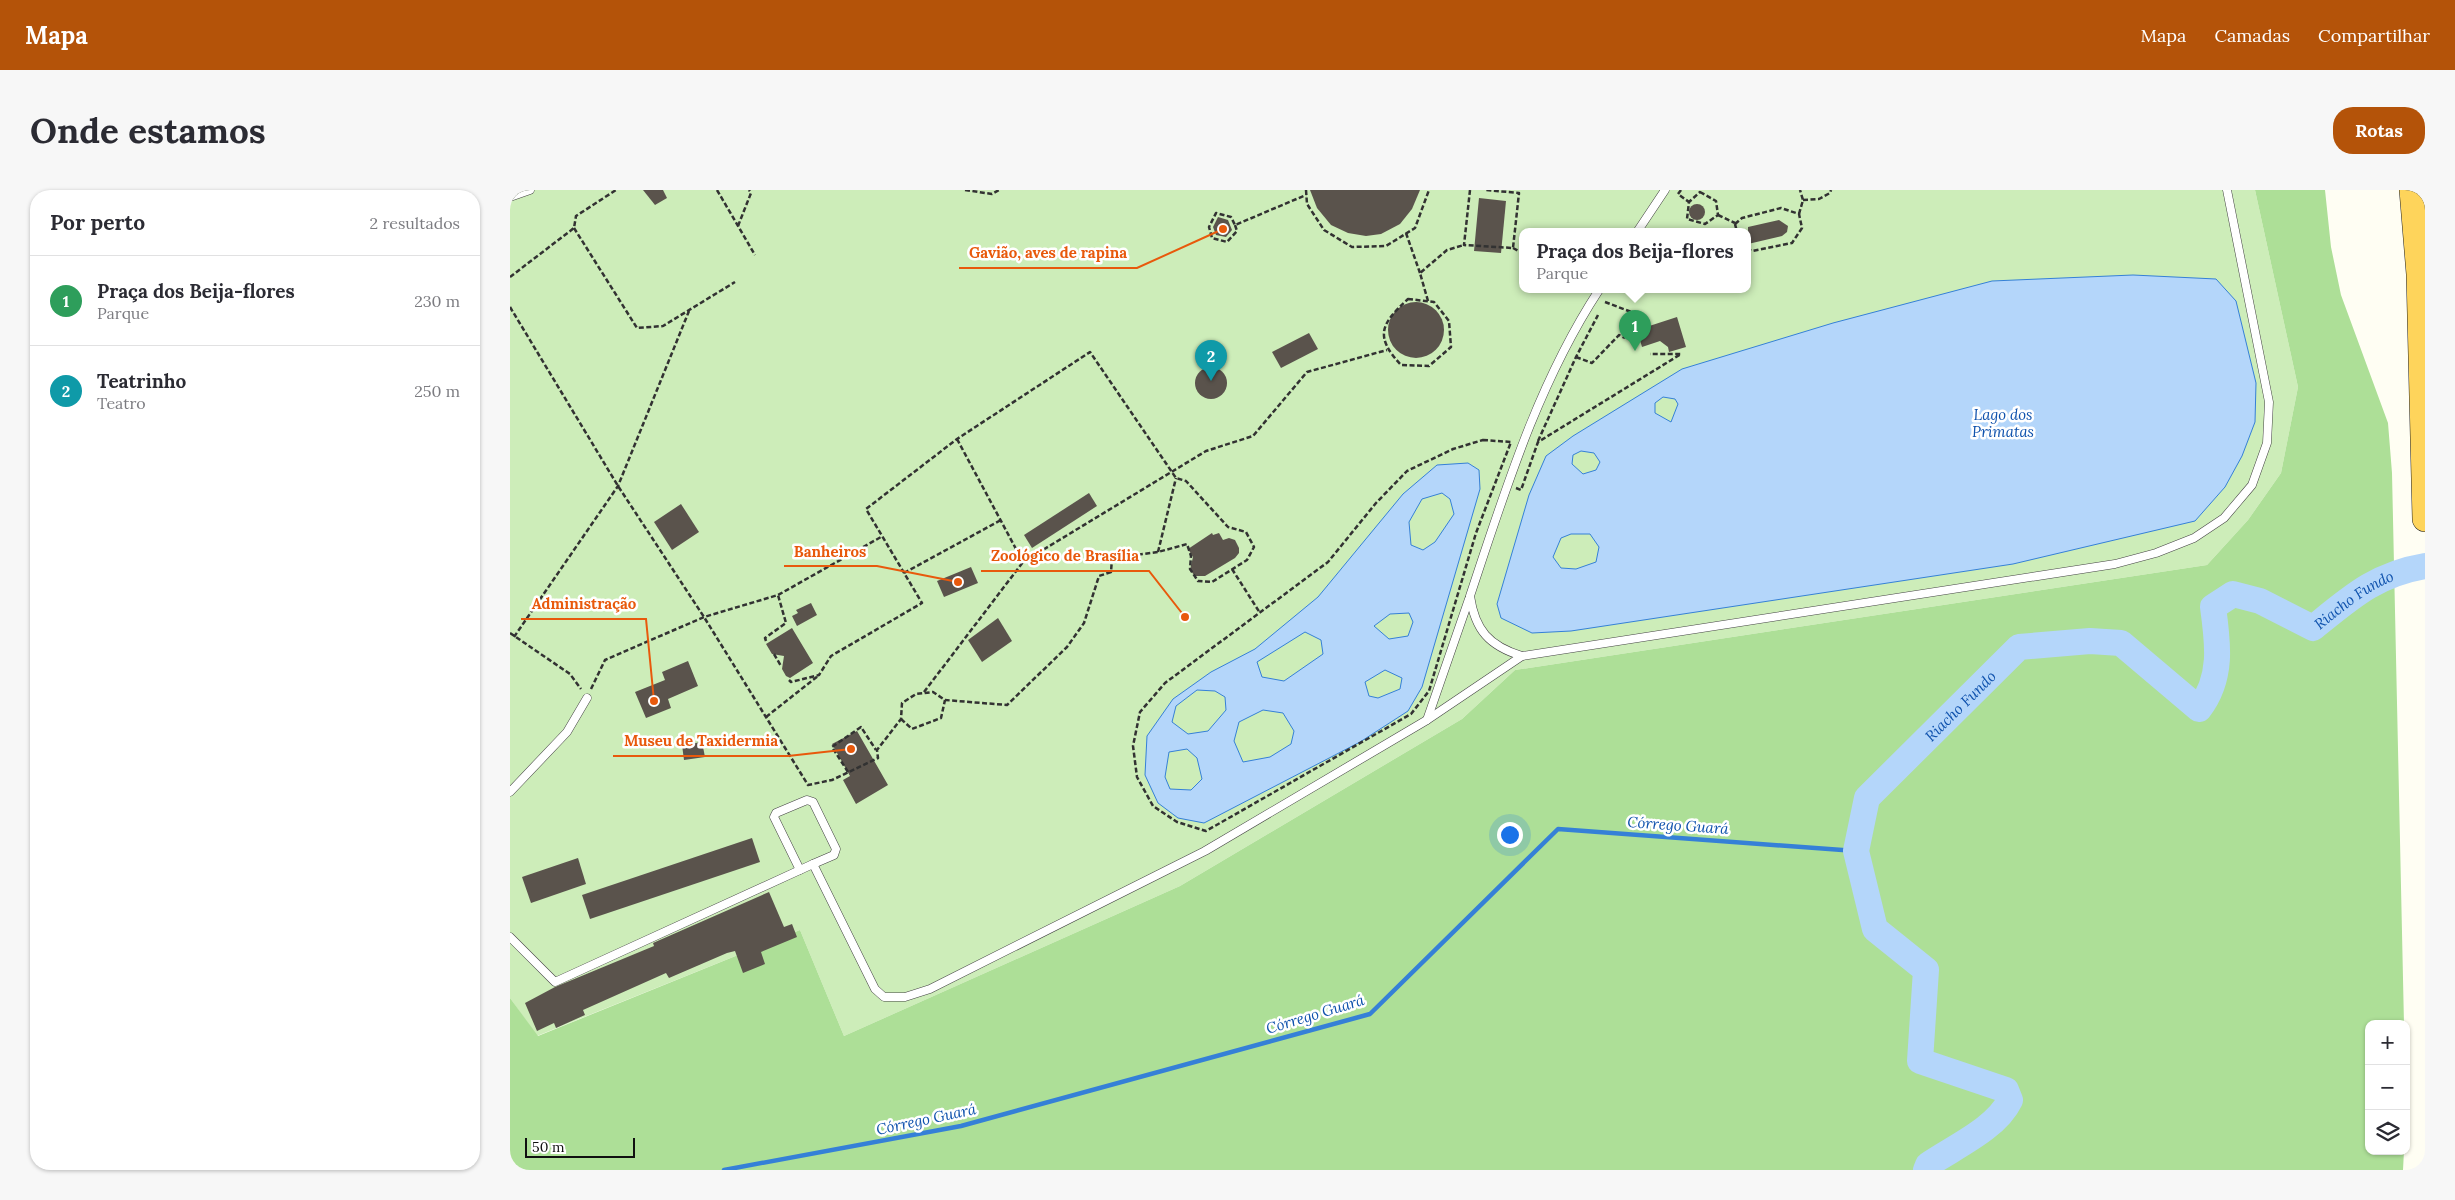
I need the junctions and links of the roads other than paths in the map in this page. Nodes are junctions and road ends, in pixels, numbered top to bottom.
1 (530, 190) edge
2 (1665, 190) edge
3 (2227, 190) edge
4 (2412, 191) edge
5 (510, 197) edge
6 (1640, 228) edge
7 (1597, 293) edge
8 (2425, 515) edge
9 (2425, 519) edge
10 (1470, 596) junction
11 (1522, 656) junction
12 (587, 698) road end
13 (1427, 720) junction
14 (510, 792) edge
15 (813, 864) junction
16 (800, 870) junction
17 (510, 937) edge

1 - 5 lane
2 - 6 lane
3 - 11 lane
4 - 8 highway
7 - 10 lane
8 - 9 highway
10 - 11 lane
10 - 13 lane
11 - 13 lane
12 - 14 lane
13 - 15 lane
15 - 16 lane
15 - 16 lane
16 - 17 lane

